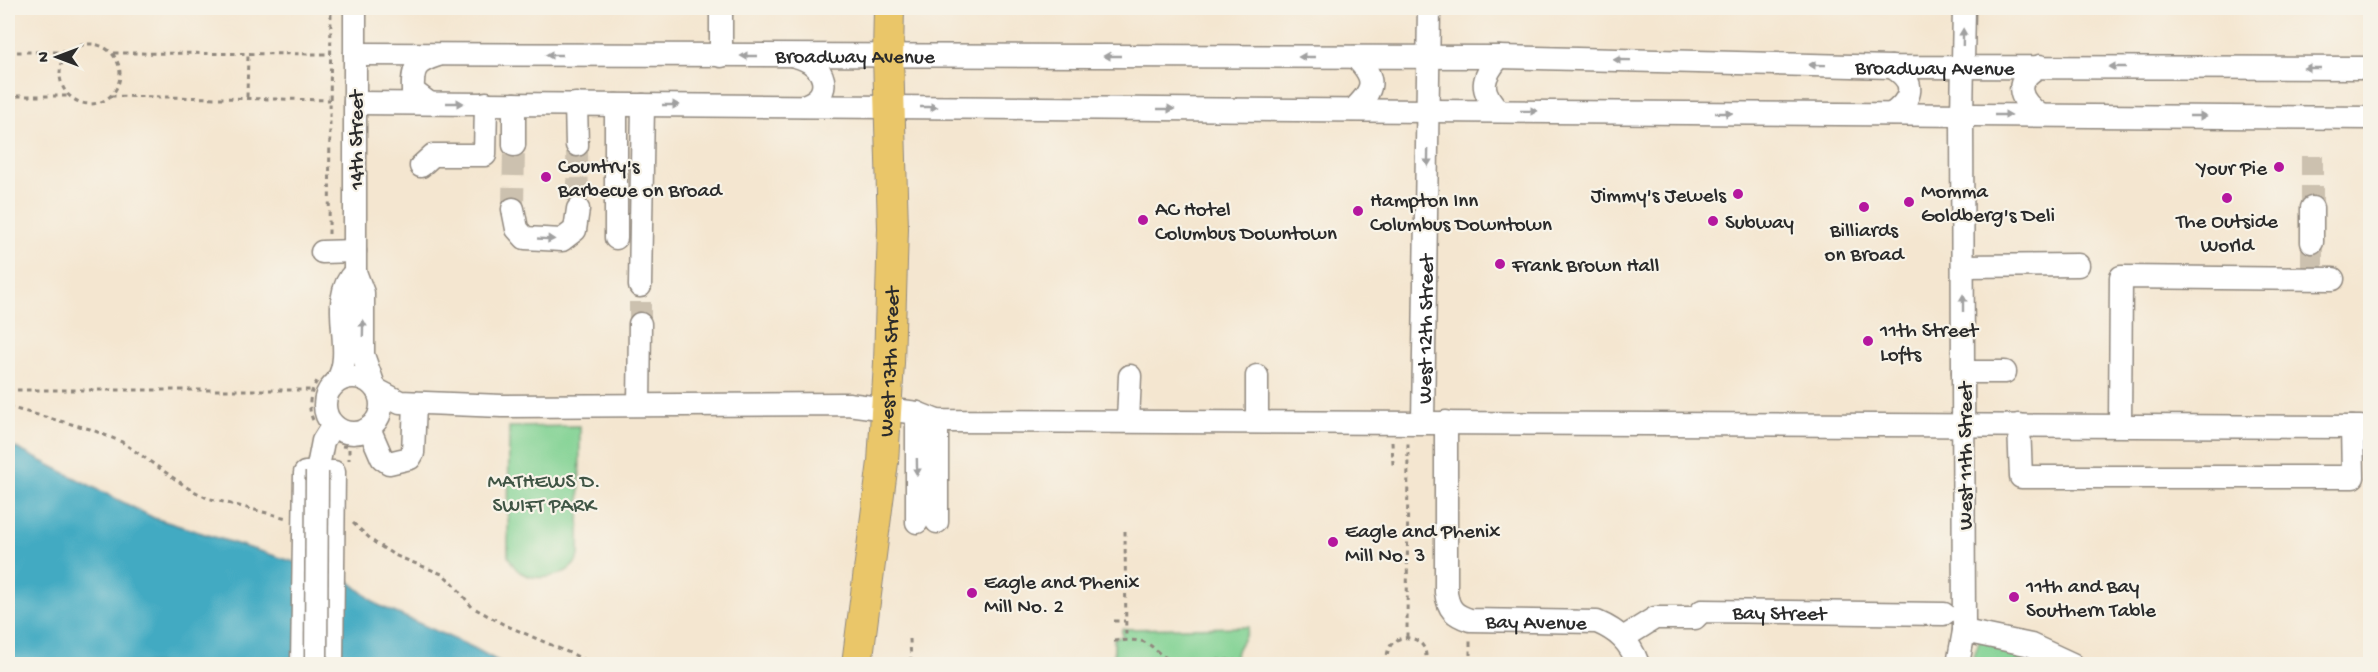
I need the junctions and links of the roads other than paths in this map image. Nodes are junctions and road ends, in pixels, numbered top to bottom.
1 (355, 8) edge
2 (721, 8) edge
3 (889, 8) edge
4 (1429, 8) edge
5 (1964, 8) edge
6 (355, 54) junction
7 (438, 55) junction
8 (721, 56) junction
9 (795, 56) junction
10 (888, 56) junction
11 (1354, 57) junction
12 (1429, 57) junction
13 (1499, 57) junction
14 (1892, 66) junction
15 (1963, 66) junction
16 (2040, 66) junction
17 (2370, 68) edge
18 (355, 103) junction
19 (429, 103) junction
20 (486, 103) junction
21 (514, 104) junction
22 (576, 104) junction
23 (616, 105) junction
24 (643, 105) junction
25 (803, 106) junction
26 (889, 107) junction
27 (1353, 110) junction
28 (1428, 111) junction
29 (1499, 111) junction
30 (1892, 114) junction
31 (1962, 115) junction
32 (2040, 115) junction
33 (2370, 118) edge
34 (514, 145) tunnel mouth
35 (577, 145) tunnel mouth
36 (421, 166) dead end
37 (2312, 208) tunnel mouth
38 (513, 209) tunnel mouth
39 (578, 209) tunnel mouth
40 (616, 238) dead end
41 (2312, 242) tunnel mouth
42 (326, 252) road end
43 (355, 262) junction
44 (2078, 265) dead end
45 (1963, 266) junction
46 (2319, 276) dead end
47 (640, 286) tunnel mouth
48 (640, 324) tunnel mouth
49 (1964, 372) junction
50 (2005, 372) dead end
51 (1130, 376) dead end
52 (1257, 376) dead end
53 (329, 378) junction
54 (376, 387) junction
55 (408, 403) junction
56 (639, 404) junction
57 (927, 417) junction
58 (1257, 420) junction
59 (1128, 421) junction
60 (1426, 422) junction
61 (374, 423) junction
62 (1964, 424) junction
63 (2019, 425) junction
64 (2120, 425) junction
65 (2363, 426) edge
66 (328, 433) junction
67 (317, 472) junction
68 (927, 522) dead end
69 (1452, 611) joint
70 (1944, 614) dead end
71 (1964, 631) junction
72 (1623, 638) junction
73 (302, 664) edge
74 (316, 664) edge
75 (332, 664) edge
76 (857, 664) edge
77 (1638, 664) edge
78 (1958, 664) edge
79 (2072, 664) edge

1 - 6 street, 14th Street
2 - 8 street
3 - 10 main road, West 13th Street
4 - 12 street, West 12th Street
15 -> 5 street, West 11th Street
6 - 7 street, Broadway Avenue
6 - 18 street, 14th Street
8 -> 7 street, Broadway Avenue
7 - 19 street
9 -> 8 street, Broadway Avenue
9 - 10 street, Broadway Avenue
9 - 25 street
11 -> 10 street, Broadway Avenue
10 - 26 main road, West 13th Street
11 - 12 street, Broadway Avenue
11 - 27 street
12 - 13 street, Broadway Avenue
12 - 28 street, West 12th Street
14 -> 13 street, Broadway Avenue
13 - 29 street
14 - 15 street, Broadway Avenue
14 - 30 street
15 - 16 street, Broadway Avenue
15 - 31 street, West 11th Street
17 -> 16 street, Broadway Avenue
16 - 32 street
18 - 19 street
18 - 43 street, 14th Street
19 -> 20 street
20 - 21 street
20 - 36 street
21 - 22 street
21 - 34 street
22 - 23 street
22 - 35 street
23 - 24 street
23 - 40 street
24 -> 25 street
24 - 47 street
25 - 26 street
26 -> 27 street
26 - 76 main road, West 13th Street
27 - 28 street
28 - 29 street
28 -> 60 street, West 12th Street
29 -> 30 street
30 - 31 street
31 -> 32 street
31 - 45 street, West 11th Street
32 -> 33 street
37 - 41 street
38 -> 39 street
42 - 43 street
43 - 53 street, 14th Street
54 -> 43 street, 14th Street
44 - 45 street
49 -> 45 street, West 11th Street
46 - 64 street
48 - 56 street
49 - 50 street
49 - 62 street, West 11th Street
51 - 59 street
52 - 58 street
53 - 54 street
53 - 66 street, 14th Street
54 - 55 street
54 - 61 street, 14th Street
55 - 56 street
55 - 61 street
55 - 61 street
56 - 57 street
57 - 59 street
57 - 68 street
58 - 59 street
58 - 60 street
60 - 62 street
60 - 69 street, West 12th Street
61 - 66 street
62 - 63 street
62 - 71 street, West 11th Street
63 - 64 street
63 - 65 street
64 - 65 street
66 - 67 street
67 - 73 street
67 - 74 street, bridge
67 - 75 street
69 - 72 street, Bay Avenue
70 - 72 street, Bay Street
71 - 78 street, West 11th Street
71 - 79 street
72 - 77 street, Bay Avenue

